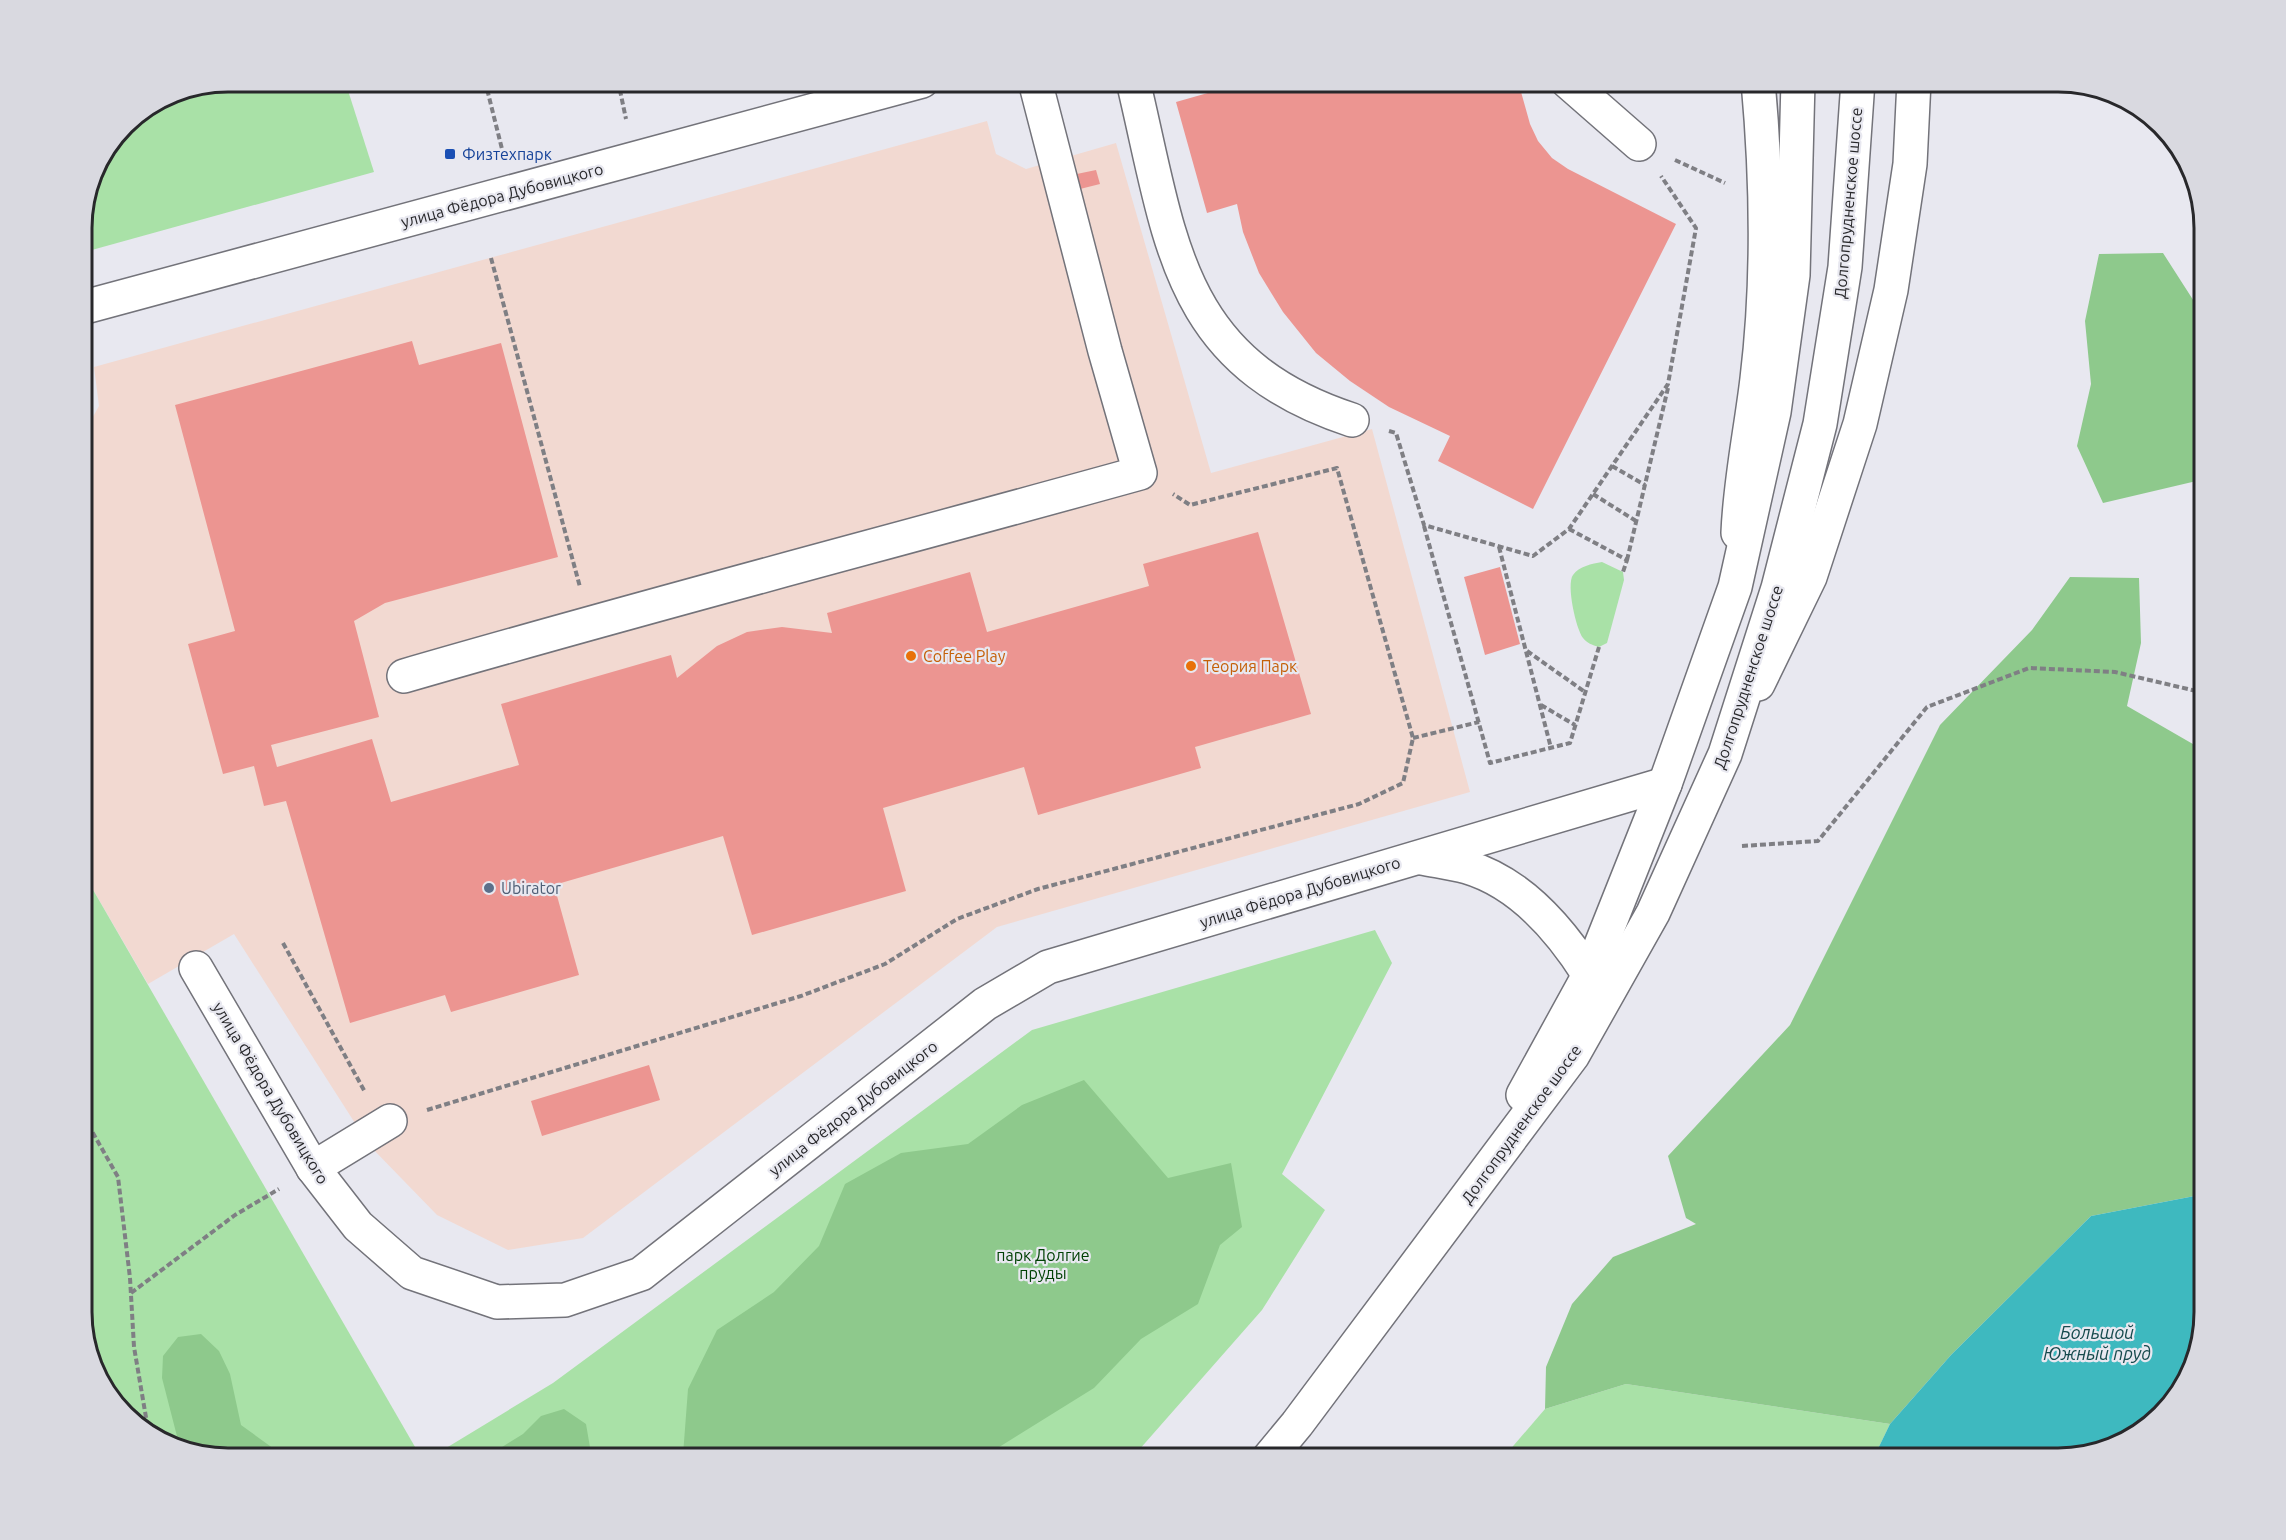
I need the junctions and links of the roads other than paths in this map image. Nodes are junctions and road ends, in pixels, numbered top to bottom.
1 (881, 92) edge
2 (1038, 92) edge
3 (1136, 92) edge
4 (1580, 92) edge
5 (1759, 92) edge
6 (1798, 92) edge
7 (1857, 92) edge
8 (1913, 92) edge
9 (1639, 144) road end
10 (92, 305) edge
11 (1352, 420) road end
12 (1735, 587) junction
13 (404, 676) dead end
14 (1725, 754) junction
15 (1665, 784) junction
16 (1417, 857) junction
17 (196, 968) dead end
18 (1589, 975) junction
19 (390, 1121) road end
20 (313, 1168) junction
21 (1460, 1209) junction
22 (1278, 1448) edge

1 - 10 street, улица Фёдора Дубовицкого
2 - 13 street
3 - 11 street
4 - 9 street
5 - 12 street
6 - 12 street, Долгопрудненское шоссе
7 - 14 street, Долгопрудненское шоссе
8 - 14 street
12 - 15 street, Долгопрудненское шоссе
14 - 21 street, Долгопрудненское шоссе
15 - 16 street, улица Фёдора Дубовицкого
15 - 18 street, Долгопрудненское шоссе
16 - 18 street
16 - 20 street, улица Фёдора Дубовицкого
17 - 20 street, улица Фёдора Дубовицкого
18 - 21 street, Долгопрудненское шоссе
19 - 20 street
21 - 22 street, Долгопрудненское шоссе

